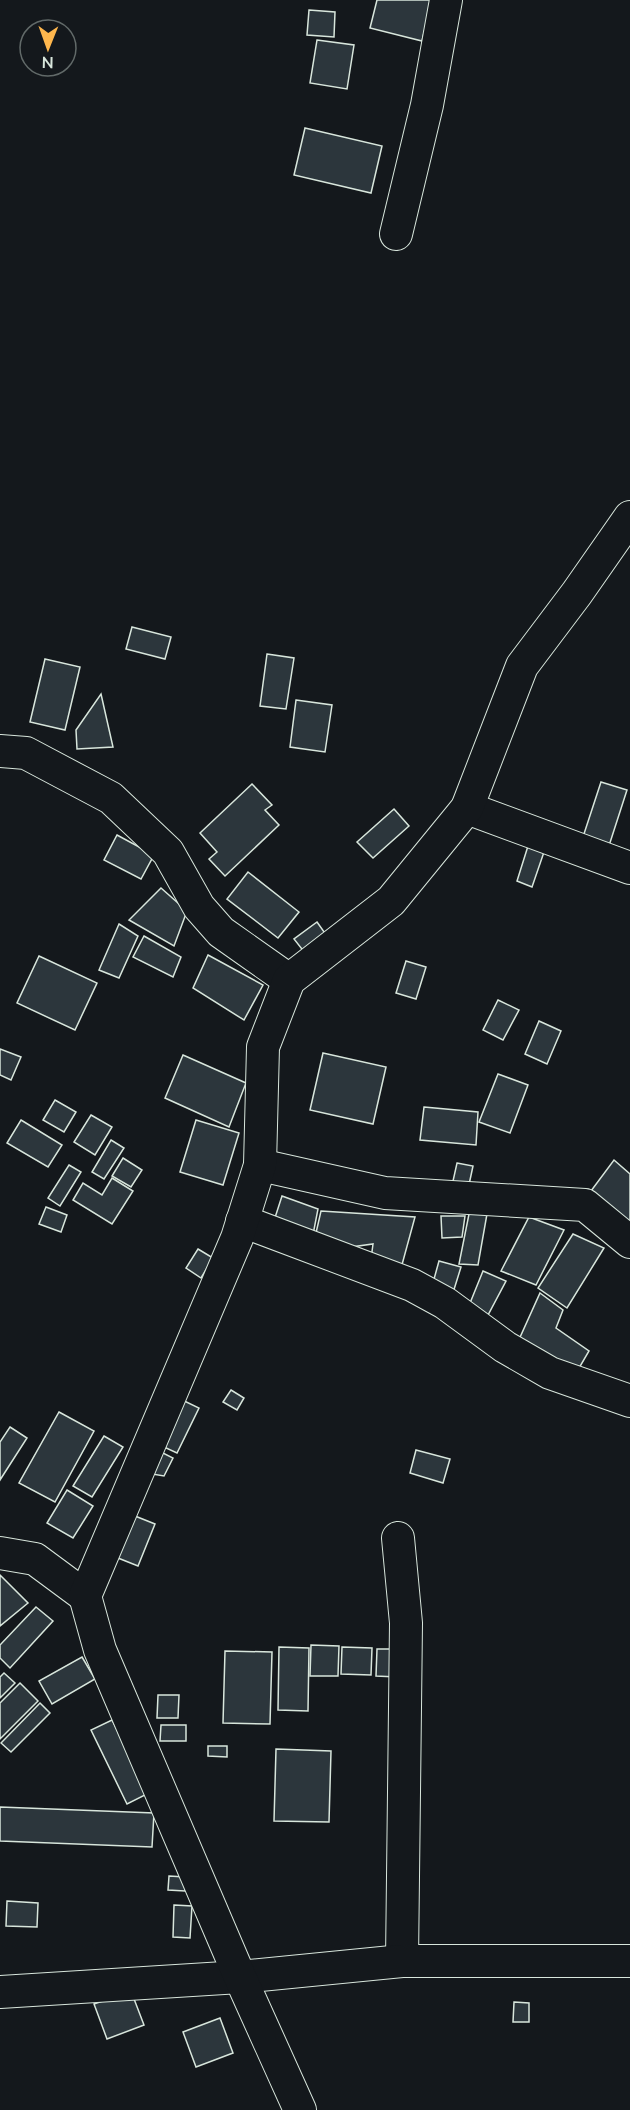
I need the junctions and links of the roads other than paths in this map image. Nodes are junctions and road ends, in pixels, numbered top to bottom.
1 (446, 0) edge
2 (396, 234) dead end
3 (630, 517) edge
4 (0, 751) edge
5 (467, 808) junction
6 (630, 868) edge
7 (289, 980) junction
8 (260, 1165) junction
9 (242, 1221) junction
10 (630, 1242) edge
11 (630, 1401) edge
12 (398, 1538) dead end
13 (0, 1553) edge
14 (85, 1596) junction
15 (402, 1960) junction
16 (630, 1961) edge
17 (240, 1977) junction
18 (0, 1992) edge
19 (300, 2110) edge

1 - 2 street
3 - 5 street
4 - 7 street
5 - 6 street
5 - 7 street
7 - 8 street
8 - 9 street
8 - 10 street
9 - 11 street
9 - 14 street
12 - 15 street
13 - 14 street
14 - 17 street
15 - 16 street
15 - 17 street
17 - 18 street
17 - 19 street

